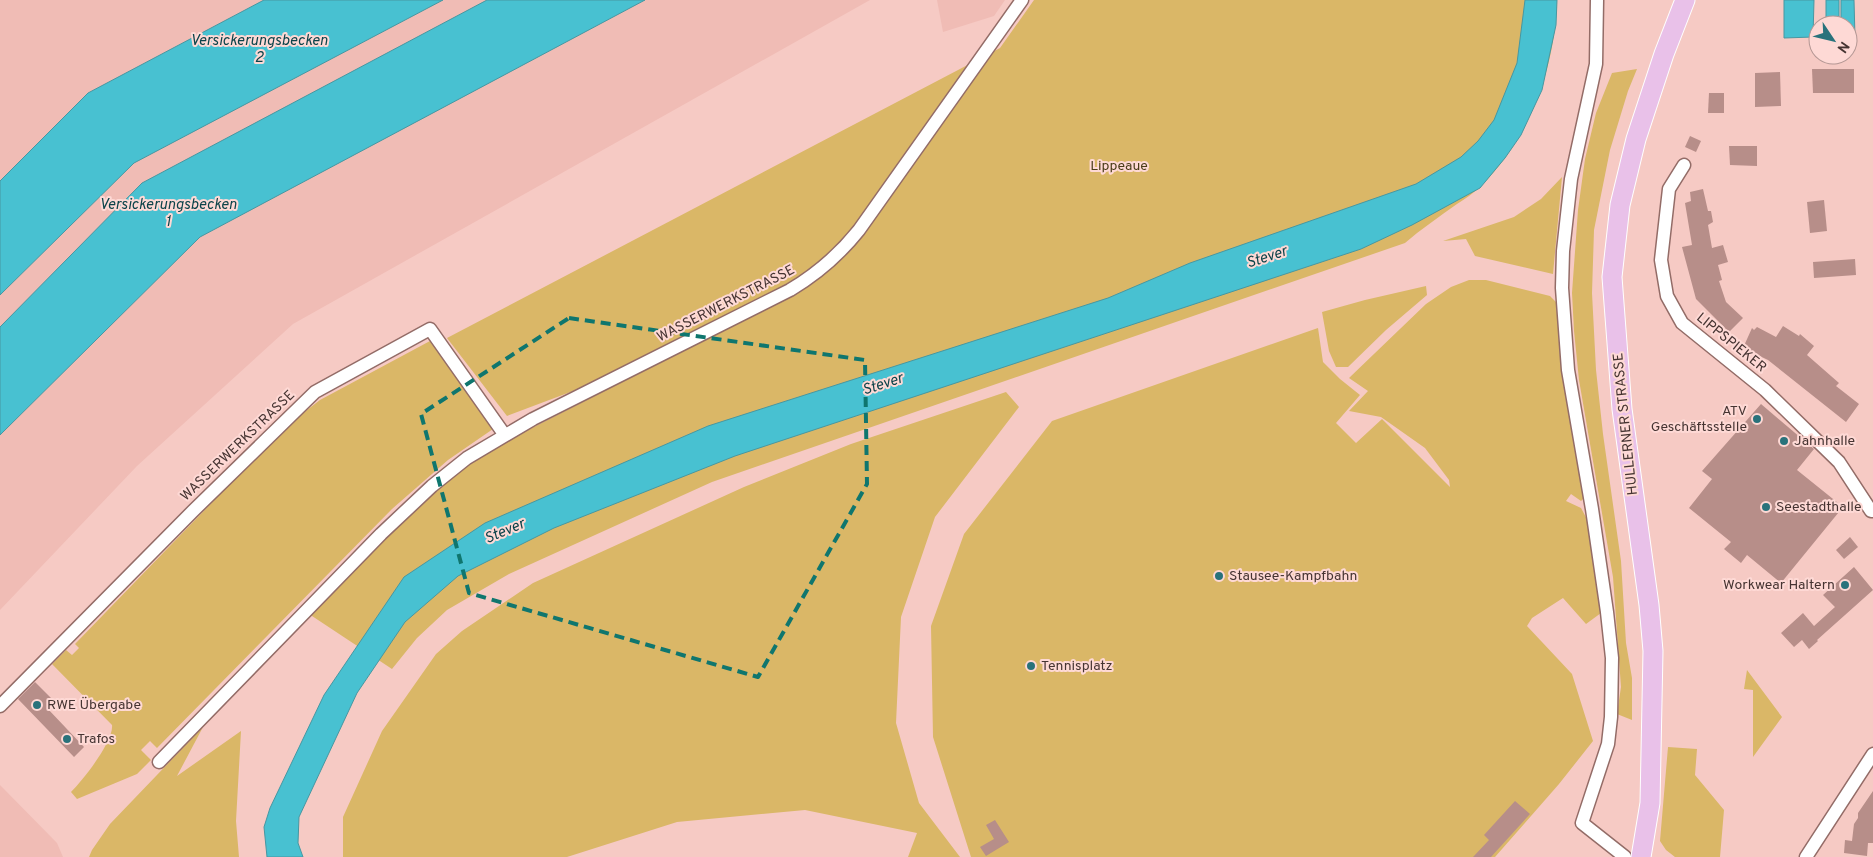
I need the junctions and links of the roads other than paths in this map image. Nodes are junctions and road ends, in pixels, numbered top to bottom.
1 (1022, 0) edge
2 (1597, 0) edge
3 (1685, 0) edge
4 (1684, 165) dead end
5 (504, 434) junction
6 (1872, 511) edge
7 (0, 706) edge
8 (1873, 754) edge
9 (159, 762) dead end
10 (1625, 857) edge
11 (1641, 857) edge
12 (1806, 857) edge

1 - 5 street, WASSERWERKSTRASSE
2 - 10 street
3 - 11 main road, HULLERNER STRASSE
4 - 6 street, LIPPSPIEKER
5 - 7 street, WASSERWERKSTRASSE
5 - 9 street, WASSERWERKSTRASSE
8 - 12 street

